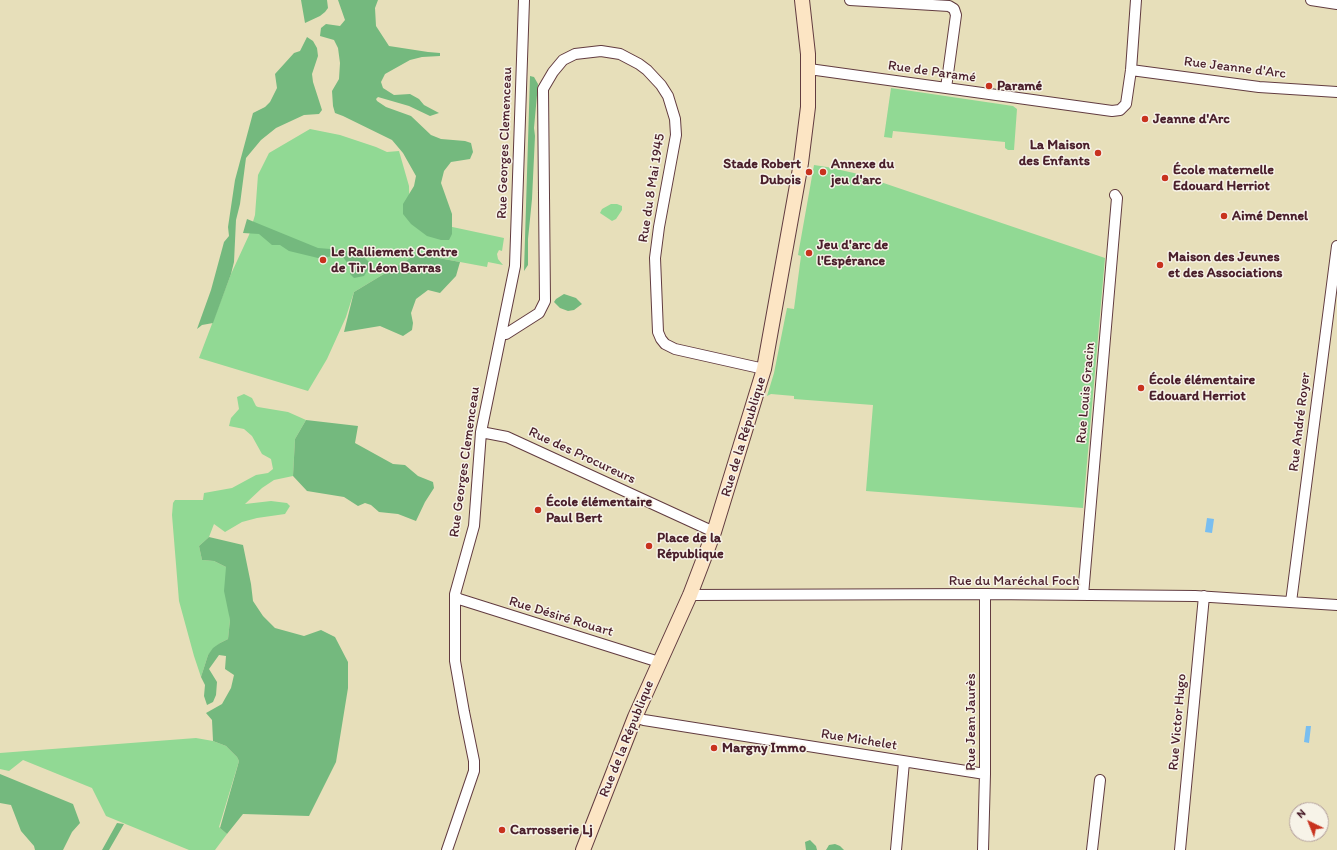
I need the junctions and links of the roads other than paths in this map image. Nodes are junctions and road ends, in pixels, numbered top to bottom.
1 (524, 0) edge
2 (802, 0) edge
3 (850, 0) edge
4 (1136, 0) edge
5 (1313, 0) edge
6 (1337, 4) edge
7 (809, 69) junction
8 (1131, 70) junction
9 (946, 88) junction
10 (1337, 92) edge
11 (1115, 194) dead end
12 (1337, 246) edge
13 (502, 334) junction
14 (764, 369) junction
15 (481, 432) junction
16 (714, 532) junction
17 (985, 594) junction
18 (690, 595) junction
19 (1083, 595) junction
20 (1204, 596) junction
21 (456, 597) junction
22 (1291, 602) junction
23 (1337, 605) edge
24 (658, 662) junction
25 (635, 717) junction
26 (904, 762) junction
27 (985, 774) junction
28 (1100, 780) dead end
29 (447, 850) edge
30 (583, 850) edge
31 (896, 850) edge
32 (983, 850) edge
33 (1092, 850) edge
34 (1180, 850) edge

1 - 13 street, Rue Georges Clemenceau
2 - 7 street, Rue de la République
3 - 9 street
4 - 8 street
5 - 6 street
7 - 9 street, Rue de Paramé
7 - 14 street, Rue de la République
8 - 9 street, Rue de Paramé
8 - 10 street, Rue Jeanne d'Arc
11 - 19 street, Rue Louis Gracin
12 - 22 street, Rue André Royer
13 - 14 street, Rue du 8 Mai 1945
13 - 15 street, Rue Georges Clemenceau
14 - 16 street, Rue de la République
15 - 16 street, Rue des Procureurs
15 - 21 street, Rue Georges Clemenceau
16 - 18 street, Rue de la République
17 - 18 street, Rue du Maréchal Foch
17 - 19 street, Rue du Maréchal Foch
17 - 27 street, Rue Jean Jaurès
18 - 24 street, Rue de la République
19 - 20 street, Rue du Maréchal Foch
20 - 22 street, Rue du Maréchal Foch
20 - 34 street, Rue Victor Hugo
21 - 24 street, Rue Désiré Rouart
21 - 29 street, Rue Georges Clemenceau
22 - 23 street, Rue du Maréchal Foch
24 - 25 street, Rue de la République
25 - 26 street, Rue Michelet
25 - 30 street, Rue de la République
26 - 27 street, Rue Michelet
26 - 31 street
27 - 32 street, Rue Jean Jaurès
28 - 33 street

